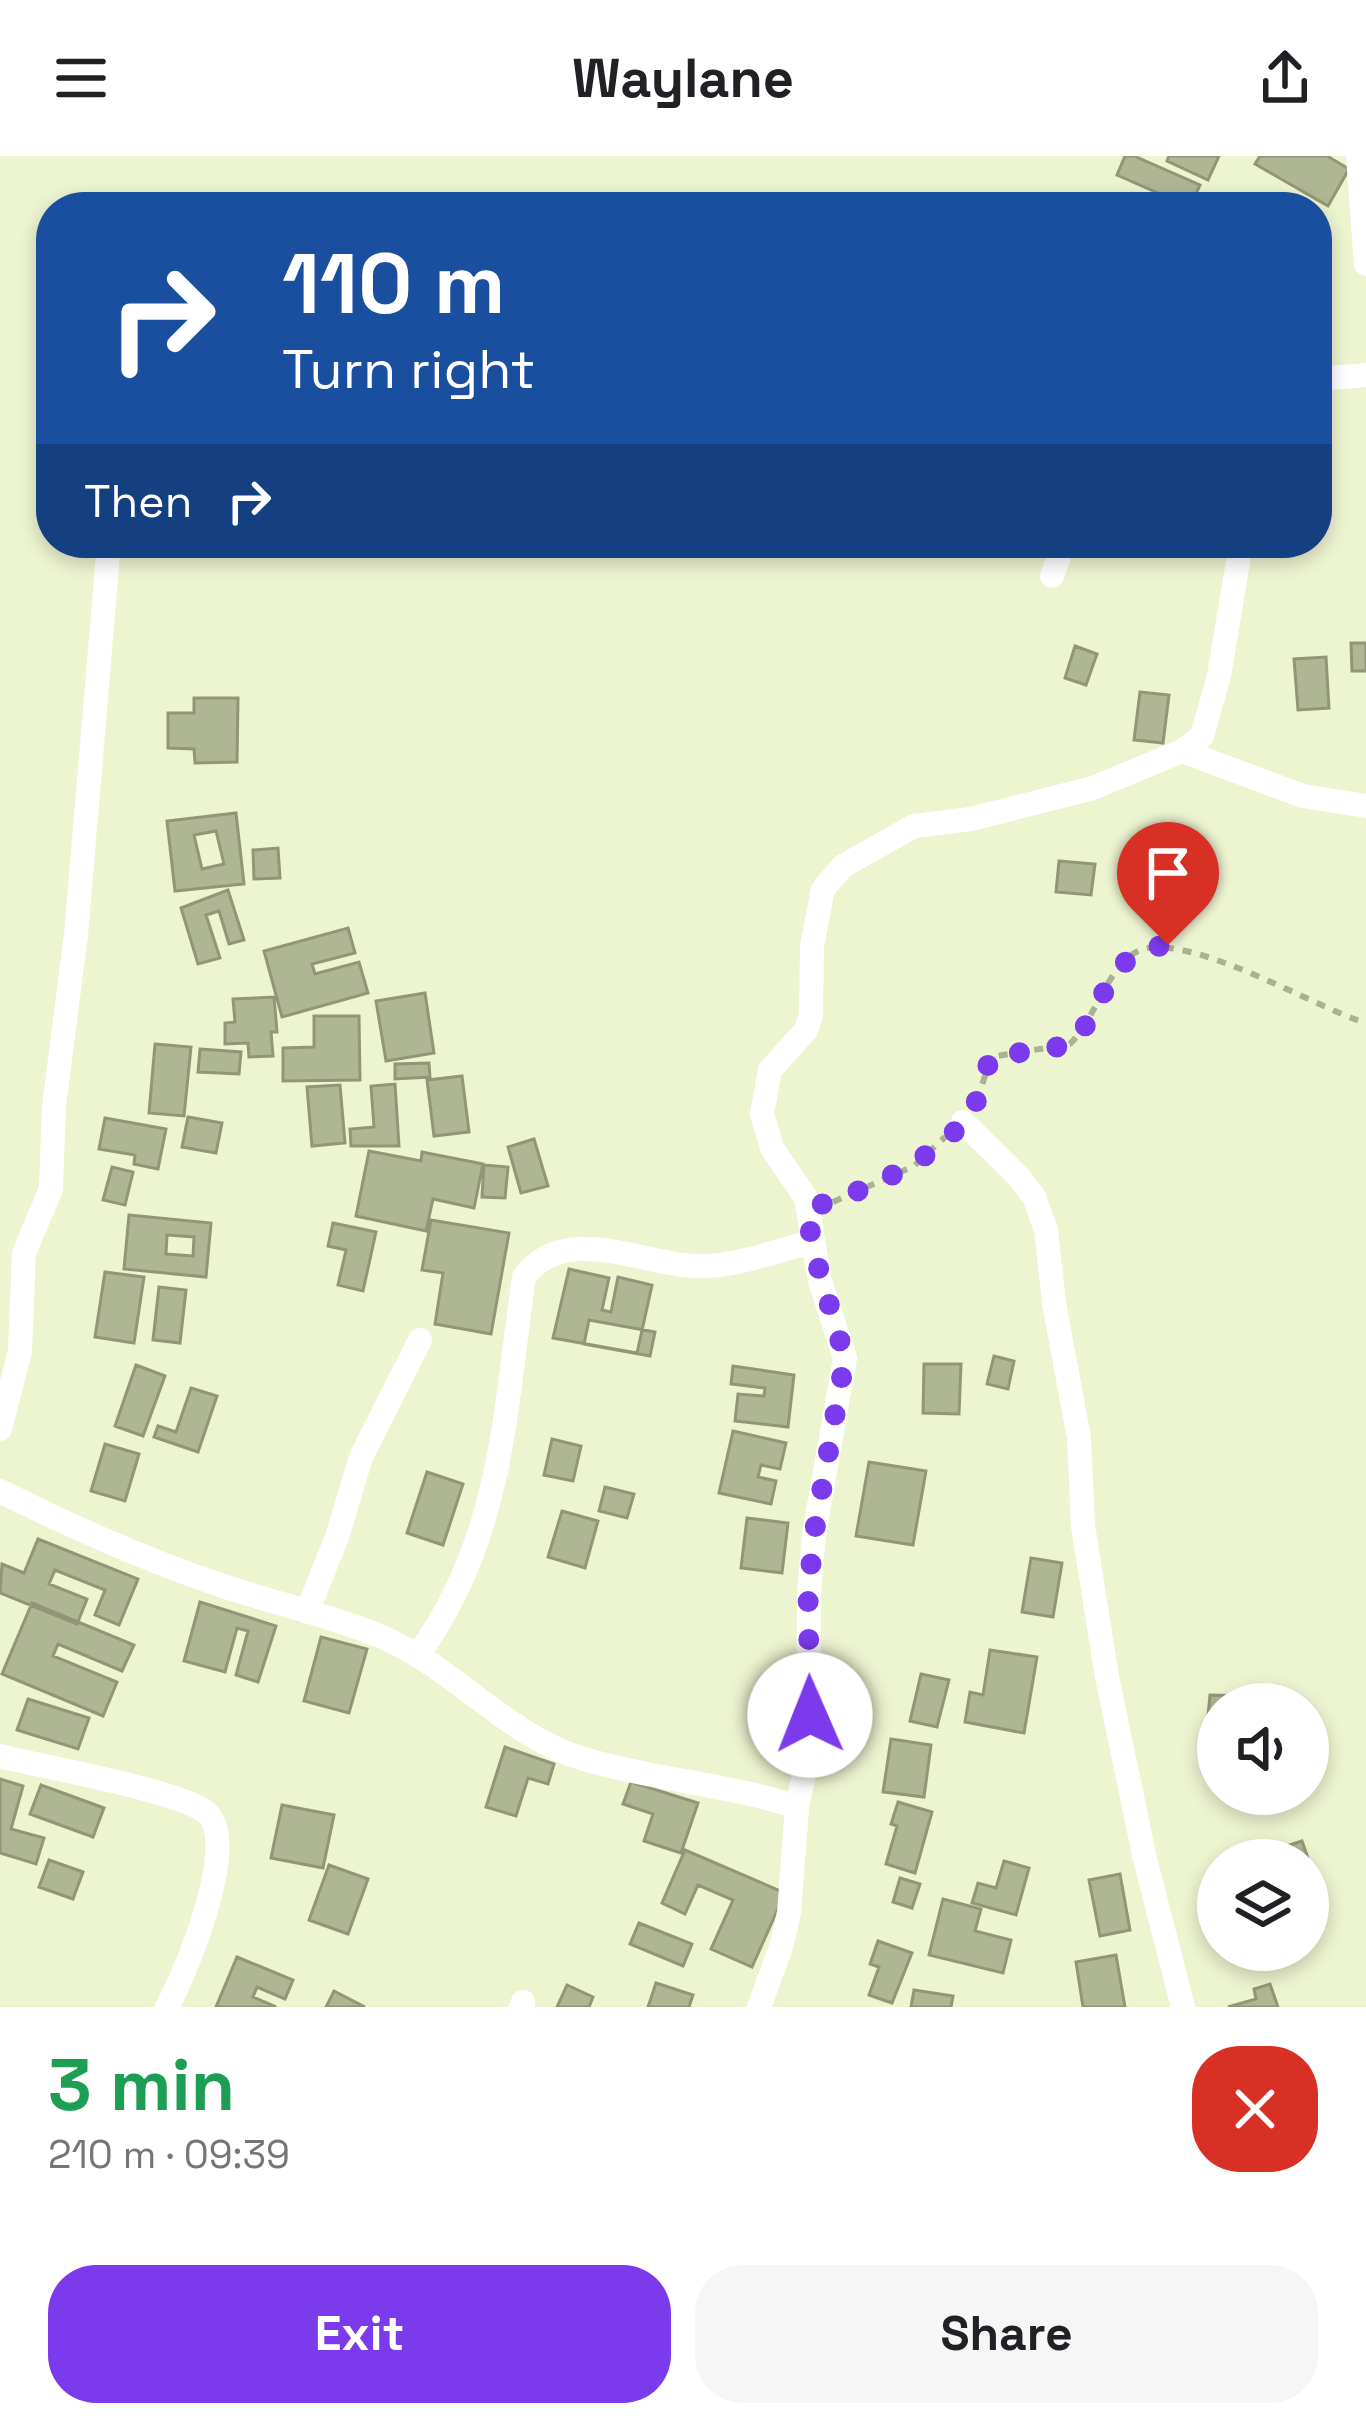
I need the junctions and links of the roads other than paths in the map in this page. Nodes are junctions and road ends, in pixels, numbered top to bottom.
1 (1358, 156) edge
2 (1366, 264) edge
3 (1366, 375) edge
4 (1332, 378) edge
5 (108, 558) edge
6 (1059, 558) edge
7 (1239, 558) edge
8 (1052, 576) dead end
9 (1182, 752) junction
10 (1366, 806) edge
11 (963, 1122) road end
12 (811, 1242) junction
13 (420, 1340) dead end
14 (6, 1397) edge
15 (0, 1430) edge
16 (0, 1491) edge
17 (307, 1612) junction
18 (418, 1655) junction
19 (0, 1756) edge
20 (797, 1808) junction
21 (167, 2007) edge
22 (759, 2007) edge
23 (1183, 2007) edge

1 - 2 street
3 - 4 street
5 - 14 street
6 - 8 street
7 - 9 street
9 - 10 street
9 - 12 street
11 - 23 street
12 - 18 street
12 - 20 street
13 - 17 street
14 - 15 street
16 - 17 street
17 - 18 street
18 - 20 street
19 - 21 street
20 - 22 street

